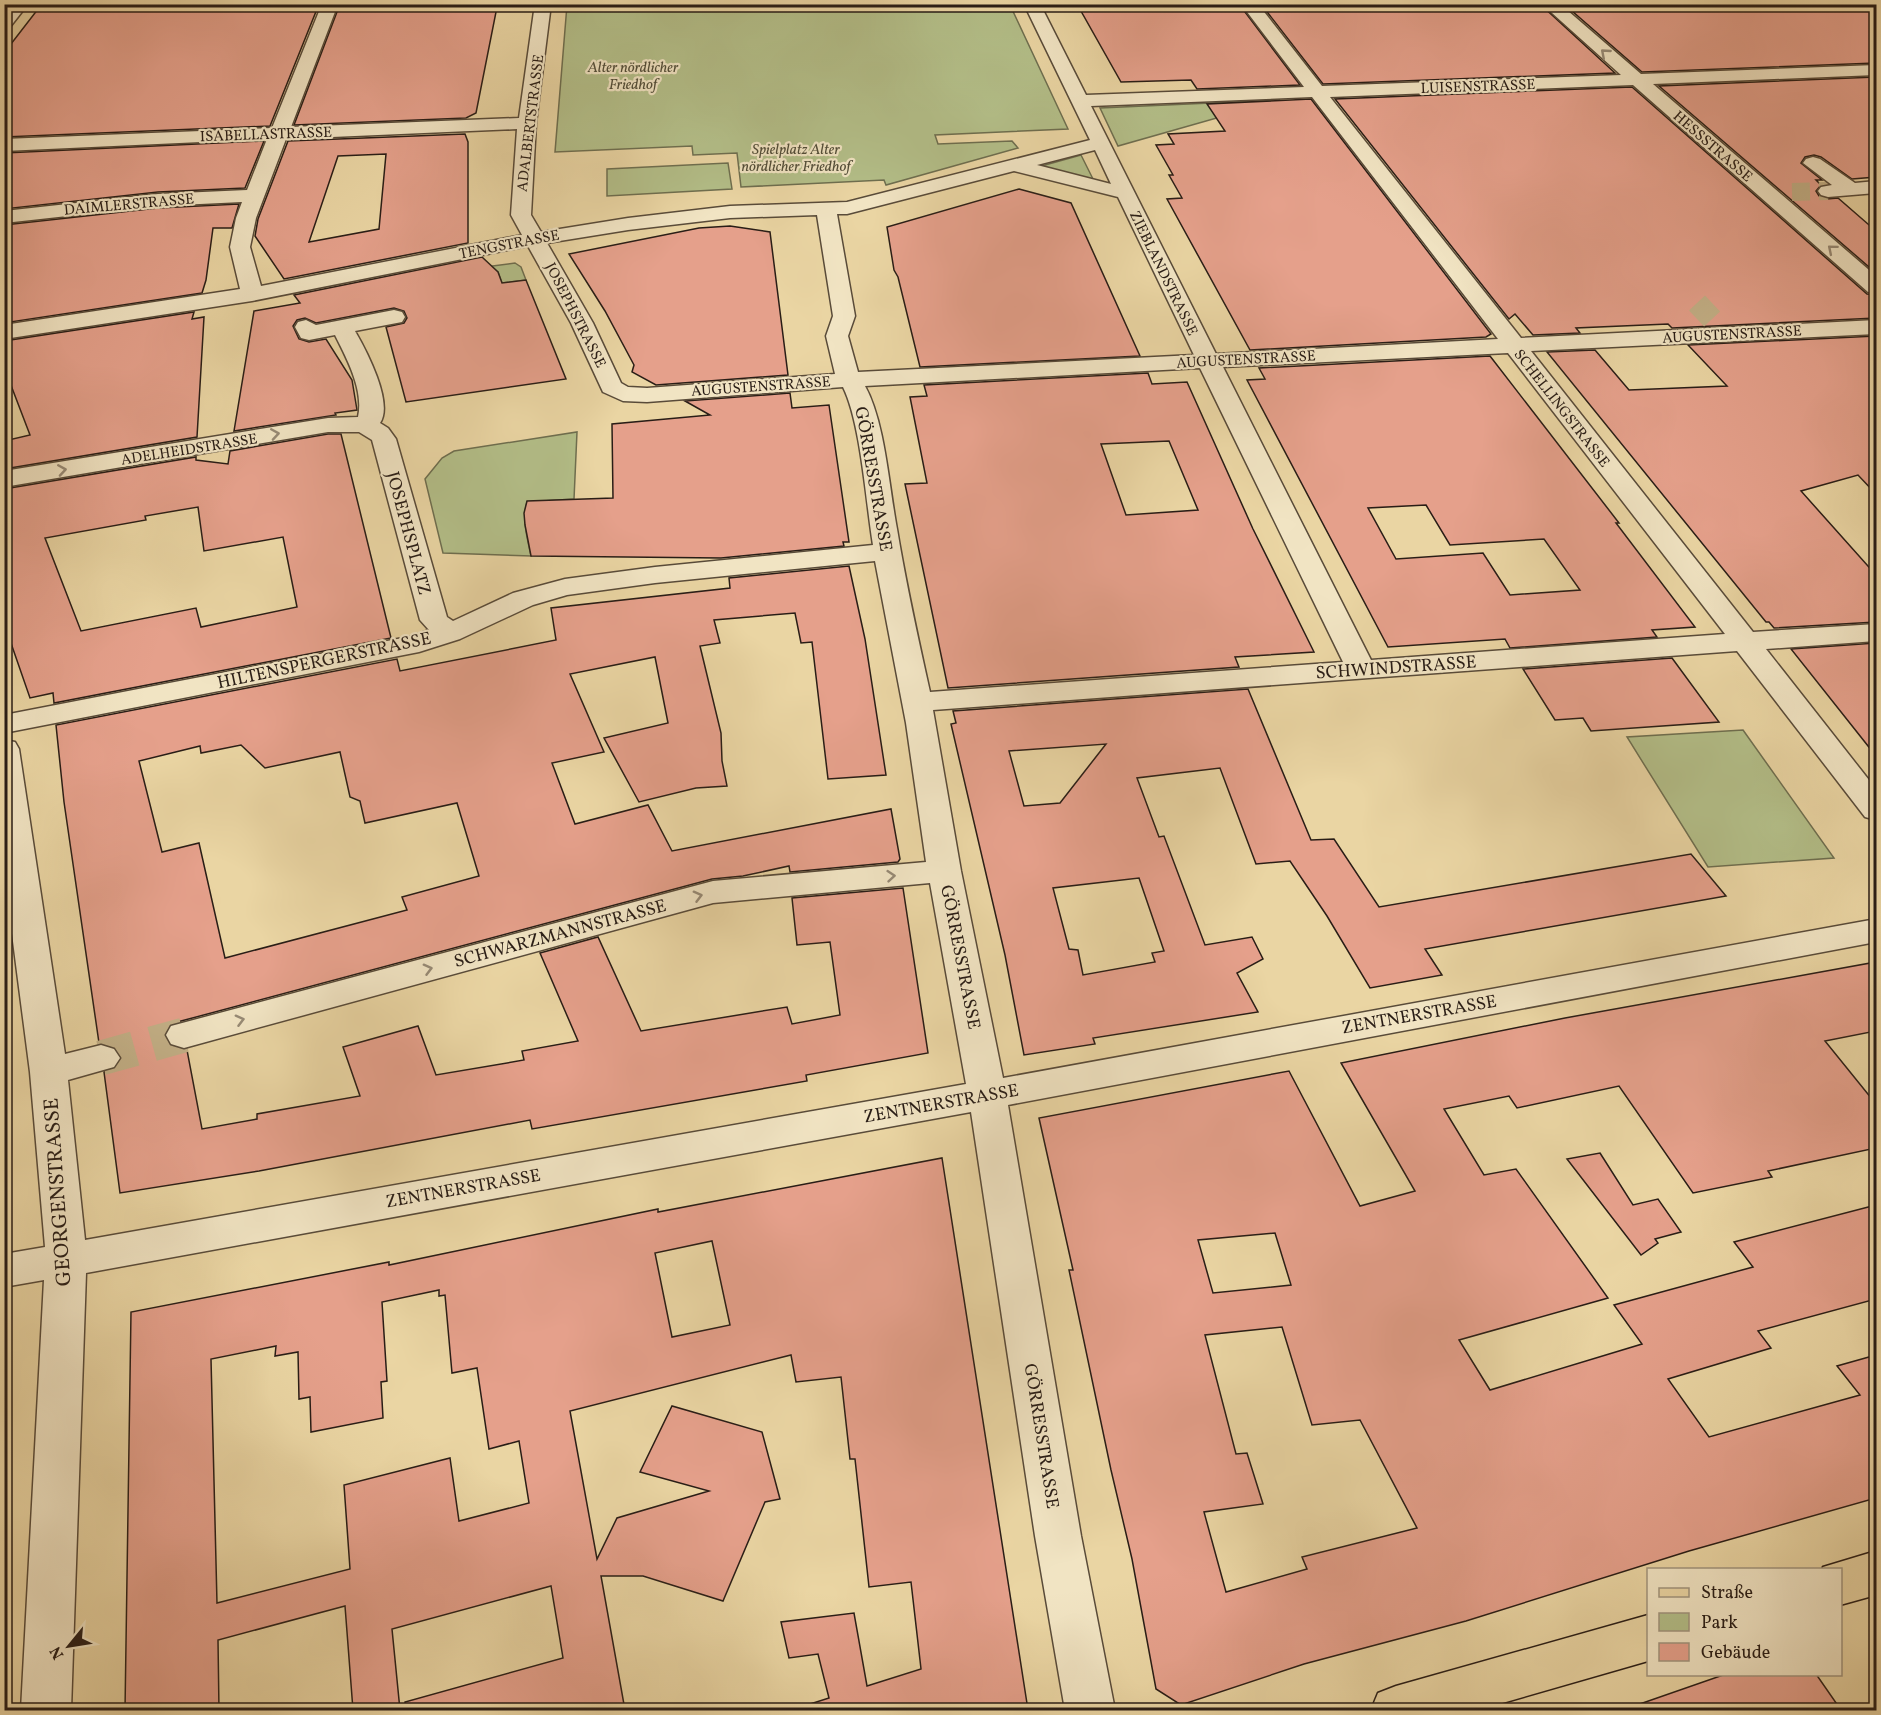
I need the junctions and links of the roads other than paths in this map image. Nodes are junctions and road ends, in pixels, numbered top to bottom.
1 (20, 4) edge
2 (330, 4) edge
3 (543, 4) edge
4 (1032, 4) edge
5 (1249, 4) edge
6 (1550, 4) edge
7 (4, 24) edge
8 (1876, 70) edge
9 (1635, 80) junction
10 (1317, 92) junction
11 (1080, 100) junction
12 (528, 123) junction
13 (280, 134) junction
14 (1350, 135) junction
15 (1327, 136) dead end
16 (1100, 143) junction
17 (4, 145) edge
18 (1813, 163) tunnel mouth
19 (1013, 164) junction
20 (1876, 187) edge
21 (1851, 189) junction
22 (1828, 190) tunnel mouth
23 (1792, 192) tunnel mouth
24 (1124, 193) junction
25 (1767, 193) junction
26 (252, 201) junction
27 (826, 209) junction
28 (4, 217) edge
29 (4, 227) edge
30 (533, 239) junction
31 (1876, 287) edge
32 (252, 294) junction
33 (393, 317) dead end
34 (306, 327) dead end
35 (342, 327) junction
36 (1876, 327) edge
37 (4, 332) edge
38 (1513, 345) junction
39 (1208, 361) junction
40 (850, 380) junction
41 (617, 392) joint
42 (369, 427) junction
43 (4, 479) edge
44 (887, 552) junction
45 (1876, 632) edge
46 (450, 633) junction
47 (1747, 642) junction
48 (1361, 670) junction
49 (916, 702) junction
50 (4, 724) edge
51 (4, 749) edge
52 (1876, 810) edge
53 (944, 871) junction
54 (1876, 930) edge
55 (184, 1035) tunnel mouth
56 (101, 1058) tunnel mouth
57 (49, 1072) junction
58 (987, 1094) junction
59 (66, 1259) junction
60 (4, 1271) edge
61 (1876, 1573) edge
62 (1842, 1582) edge
63 (1647, 1638) edge
64 (46, 1710) edge
65 (1090, 1710) edge
66 (1396, 1710) edge

1 - 7 street
2 - 13 street
3 - 12 street, ADALBERTSTRASSE
4 - 11 street, ZIEBLANDSTRASSE
5 - 10 street, SCHELLINGSTRASSE
9 -> 6 street, HESSSTRASSE
8 - 9 street, LUISENSTRASSE
9 - 10 street, LUISENSTRASSE
9 - 25 street, HESSSTRASSE
10 - 11 street, LUISENSTRASSE
10 - 14 street, SCHELLINGSTRASSE
11 - 16 street, ZIEBLANDSTRASSE
12 - 13 street, ISABELLASTRASSE
12 - 30 street, ADALBERTSTRASSE
13 - 17 street, ISABELLASTRASSE
13 - 26 street
14 - 15 street
14 - 38 street, SCHELLINGSTRASSE
16 - 19 street, TENGSTRASSE
16 - 24 street, ZIEBLANDSTRASSE
18 - 21 street
19 - 24 street, TENGSTRASSE
19 - 27 street, TENGSTRASSE
20 - 21 street
21 - 22 street
23 - 25 street
24 - 39 street, ZIEBLANDSTRASSE
31 -> 25 street, HESSSTRASSE
26 - 28 street, DAIMLERSTRASSE
26 - 29 street, DAIMLERSTRASSE
26 - 32 street
27 - 30 street, TENGSTRASSE
27 - 40 street, GÖRRESSTRASSE
30 - 32 street, TENGSTRASSE
30 - 41 street, JOSEPHSTRASSE
32 - 37 street, TENGSTRASSE
33 - 35 street
34 - 35 street
35 - 42 street
36 - 38 street, AUGUSTENSTRASSE
38 - 39 street, AUGUSTENSTRASSE
38 - 47 street, SCHELLINGSTRASSE
39 - 40 street, AUGUSTENSTRASSE
39 - 48 street, ZIEBLANDSTRASSE
40 - 41 street, AUGUSTENSTRASSE
40 - 44 street, GÖRRESSTRASSE
43 -> 42 street, ADELHEIDSTRASSE
42 - 46 street, JOSEPHSPLATZ
44 - 46 street, HILTENSPERGERSTRASSE
44 - 49 street, GÖRRESSTRASSE
45 - 47 street, SCHWINDSTRASSE
46 - 50 street, HILTENSPERGERSTRASSE
47 - 48 street, SCHWINDSTRASSE
47 - 52 street, SCHELLINGSTRASSE
48 - 49 street, SCHWINDSTRASSE
49 - 53 street, GÖRRESSTRASSE
51 - 57 street, GEORGENSTRASSE
55 -> 53 street, SCHWARZMANNSTRASSE
53 - 58 street, GÖRRESSTRASSE
54 - 58 street, ZENTNERSTRASSE
56 - 57 street
57 - 59 street, GEORGENSTRASSE
58 - 59 street, ZENTNERSTRASSE
58 - 65 street, GÖRRESSTRASSE
59 - 60 street, ZENTNERSTRASSE
59 - 64 street, GEORGENSTRASSE
61 - 62 main road
63 - 66 main road

